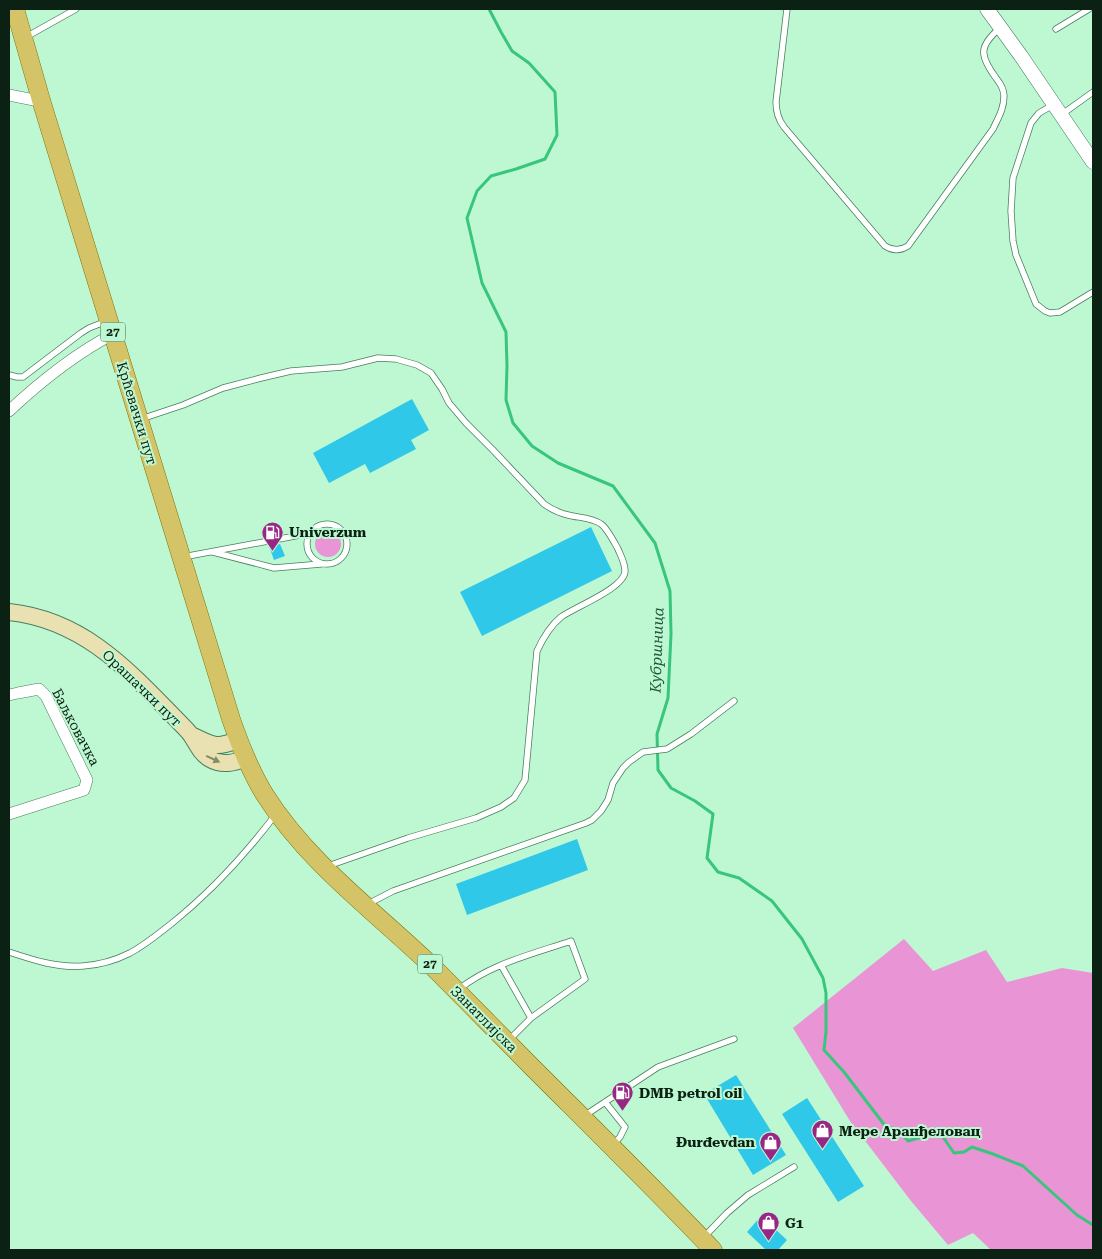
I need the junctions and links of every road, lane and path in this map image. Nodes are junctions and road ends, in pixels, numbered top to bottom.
1 (15, 9) edge
2 (76, 9) edge
3 (788, 9) edge
4 (987, 9) edge
5 (1089, 9) edge
6 (1000, 28) junction
7 (1056, 29) dead end
8 (24, 38) junction
9 (1093, 92) edge
10 (9, 95) edge
11 (41, 100) junction
12 (1058, 110) junction
13 (1093, 162) edge
14 (1093, 292) edge
15 (111, 327) junction
16 (9, 375) edge
17 (9, 411) edge
18 (139, 420) junction
19 (311, 533) junction
20 (211, 552) junction
21 (181, 558) junction
22 (326, 564) junction
23 (9, 612) edge
24 (9, 696) edge
25 (734, 701) dead end
26 (191, 734) junction
27 (238, 740) junction
28 (246, 758) junction
29 (277, 813) junction
30 (9, 814) edge
31 (324, 868) junction
32 (366, 906) junction
33 (9, 952) edge
34 (501, 965) junction
35 (456, 991) junction
36 (531, 1018) junction
37 (734, 1039) dead end
38 (507, 1042) junction
39 (605, 1102) junction
40 (582, 1117) junction
41 (611, 1147) junction
42 (794, 1167) dead end
43 (708, 1245) edge

1 - 8 main road, Крћевачки пут / 27
2 - 8 lane
3 - 6 lane
4 - 6 street
5 - 7 lane
6 - 12 street
8 - 11 main road, Крћевачки пут / 27
9 - 12 lane
10 - 11 street
11 - 15 main road, Крћевачки пут / 27
12 - 13 street
12 - 14 lane
15 - 16 lane
15 - 17 street
15 - 18 main road, Крћевачки пут / 27
18 - 21 main road, Крћевачки пут / 27
18 - 31 lane
19 - 20 lane
19 - 22 lane
19 - 22 lane
20 - 21 lane
20 - 22 lane
21 - 27 main road, Крћевачки пут / 27
23 - 26 main road, Орашачки пут
24 - 30 street, Баљковачка
25 - 32 lane
26 - 27 main road
26 -> 28 main road
27 - 28 main road, Крћевачки пут / 27
28 - 29 main road, Занатлијска / 27
29 - 31 main road, Занатлијска / 27
29 - 33 lane
31 - 32 main road, Занатлијска / 27
32 - 35 main road, Занатлијска / 27
34 - 35 lane
34 - 36 lane
34 - 36 lane
35 - 38 main road, Занатлијска / 27
36 - 38 lane
37 - 39 lane
38 - 40 main road, Занатлијска / 27
39 - 40 lane
39 - 41 lane
40 - 41 main road, Занатлијска / 27
41 - 43 main road, Занатлијска / 27
42 - 43 lane

